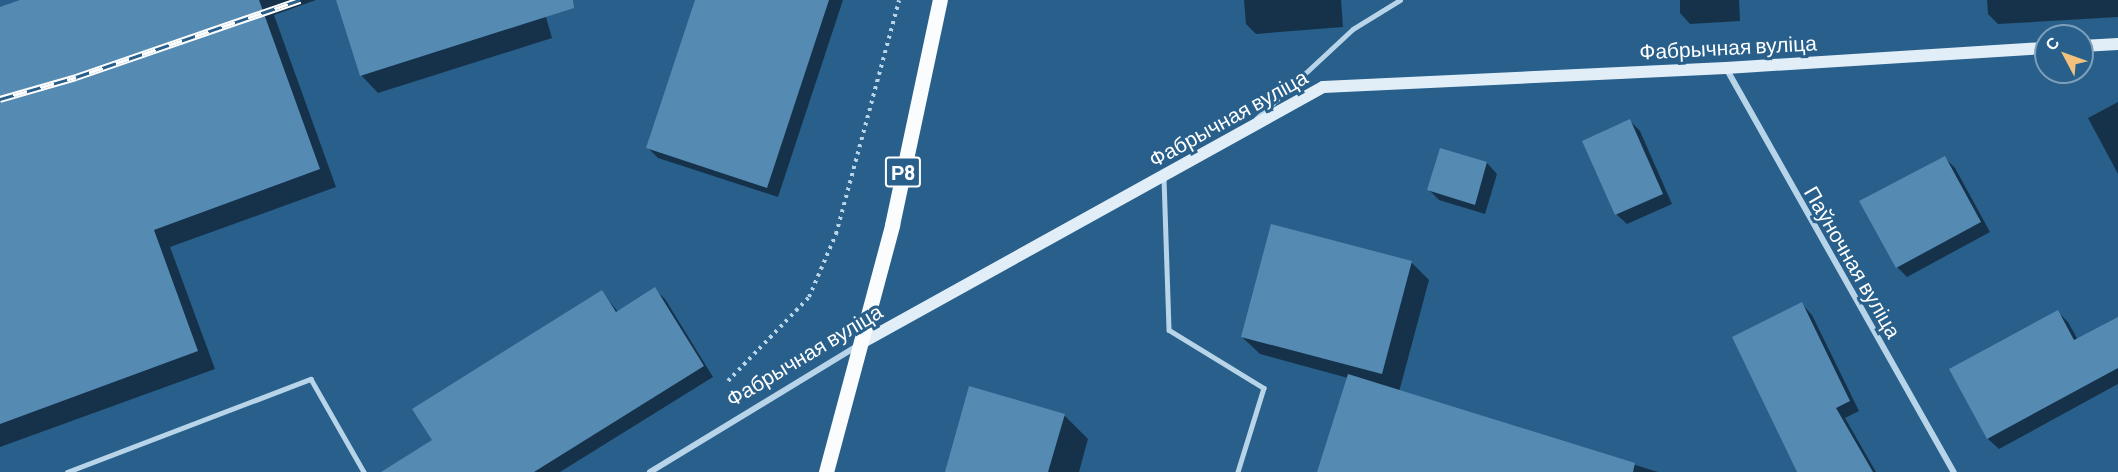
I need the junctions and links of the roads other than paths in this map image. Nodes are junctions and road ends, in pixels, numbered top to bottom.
1 (940, 0) edge
2 (1400, 0) edge
3 (2118, 44) edge
4 (2094, 45) edge
5 (2034, 49) edge
6 (1726, 68) junction
7 (1240, 133) junction
8 (1164, 176) junction
9 (863, 342) junction
10 (67, 472) edge
11 (364, 472) edge
12 (650, 472) edge
13 (826, 472) edge
14 (1239, 472) edge
15 (1954, 472) edge

1 - 9 main road, Р8
2 - 7 lane
3 - 4 street
5 - 6 street, Фабрычная вуліца
6 - 7 street, Фабрычная вуліца
6 - 15 street, Паўночная вуліца
7 - 8 street, Фабрычная вуліца
8 - 9 street, Фабрычная вуліца
8 - 14 lane
9 - 12 street, Фабрычная вуліца
9 - 13 main road, Р8
10 - 11 lane

